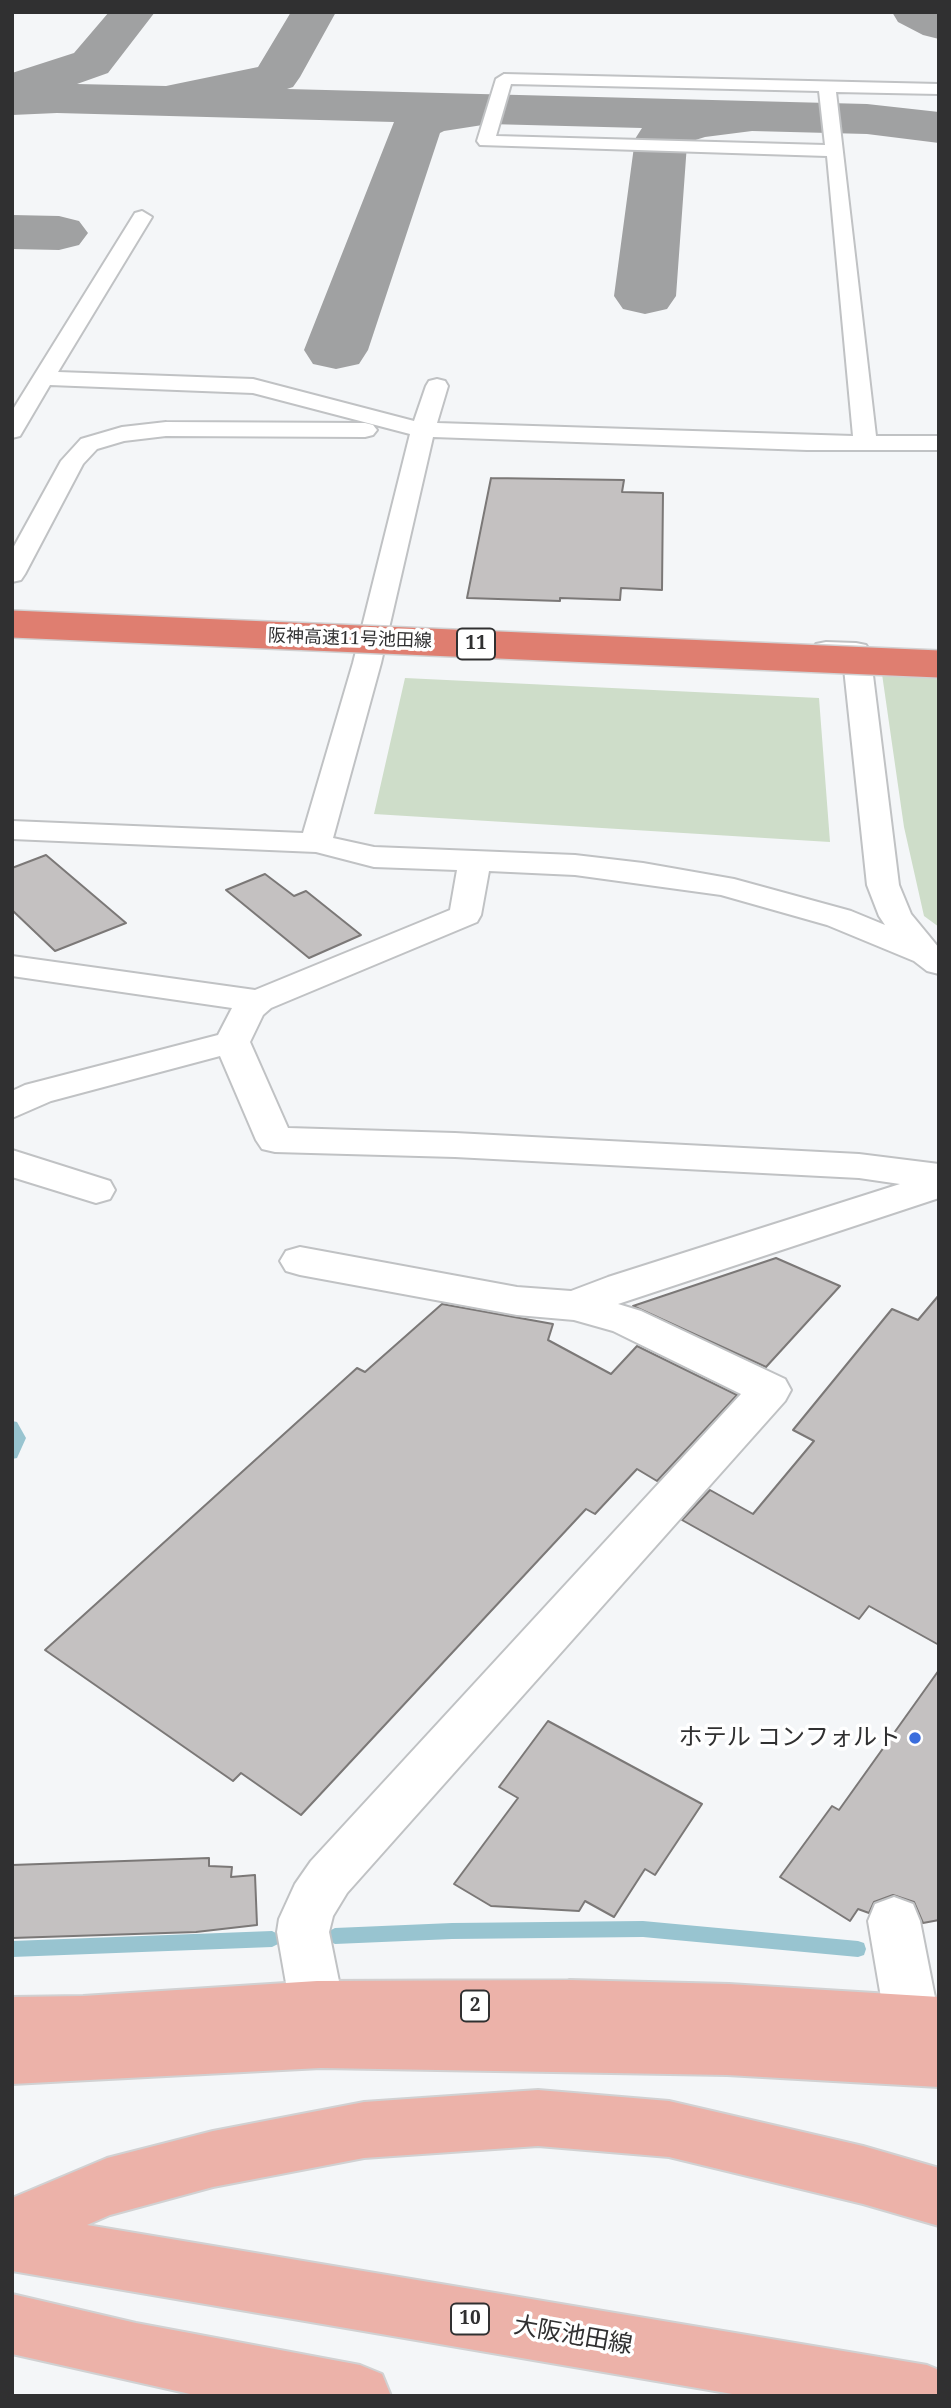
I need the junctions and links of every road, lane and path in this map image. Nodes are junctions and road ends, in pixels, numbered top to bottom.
1 (827, 87) junction
2 (939, 89) edge
3 (835, 151) junction
4 (142, 216) dead end
5 (43, 378) junction
6 (437, 386) dead end
7 (12, 430) edge
8 (423, 430) junction
9 (865, 442) junction
10 (939, 443) edge
11 (12, 574) edge
12 (12, 606) edge
13 (12, 617) edge
14 (12, 624) edge
15 (375, 631) junction
16 (939, 645) edge
17 (856, 651) junction
18 (939, 654) edge
19 (939, 664) edge
20 (12, 830) edge
21 (316, 843) junction
22 (475, 861) junction
23 (933, 959) edge
24 (12, 967) edge
25 (259, 1001) junction
26 (232, 1042) junction
27 (12, 1106) edge
28 (12, 1162) edge
29 (939, 1177) edge
30 (939, 1185) edge
31 (96, 1190) dead end
32 (300, 1261) dead end
33 (574, 1306) junction
34 (894, 1921) dead end
35 (317, 2006) junction
36 (12, 2024) edge
37 (930, 2035) edge
38 (12, 2058) edge
39 (939, 2197) edge
40 (12, 2228) edge
41 (12, 2242) edge
42 (12, 2324) edge
43 (135, 2353) junction
44 (261, 2396) edge
45 (360, 2396) edge
46 (927, 2396) edge

1 - 2 street
1 - 3 street
1 - 3 street
3 - 9 street
4 - 5 street
5 - 7 street
5 - 8 street
6 - 8 street
8 - 9 street
8 - 11 street
8 - 15 street
9 - 10 street
12 - 16 highway, 阪神高速11号池田線 / 11
13 - 15 street
14 - 19 highway, 阪神高速11号池田線 / 11, bridge
15 - 17 street
15 - 21 street
17 - 18 street
17 - 23 street
20 - 21 street
21 - 22 street
22 - 23 street
22 - 25 street
24 - 25 street
25 - 26 street
26 - 27 street
26 - 29 street
28 - 31 street
30 - 33 street
32 - 33 street
33 - 35 street
34 - 37 street
35 - 36 main road, 2
35 - 37 main road, 2
37 - 38 main road, 2
39 - 40 main road
41 - 46 main road, 大阪池田線 / 10
42 - 43 main road
43 - 44 main road
43 - 45 main road

